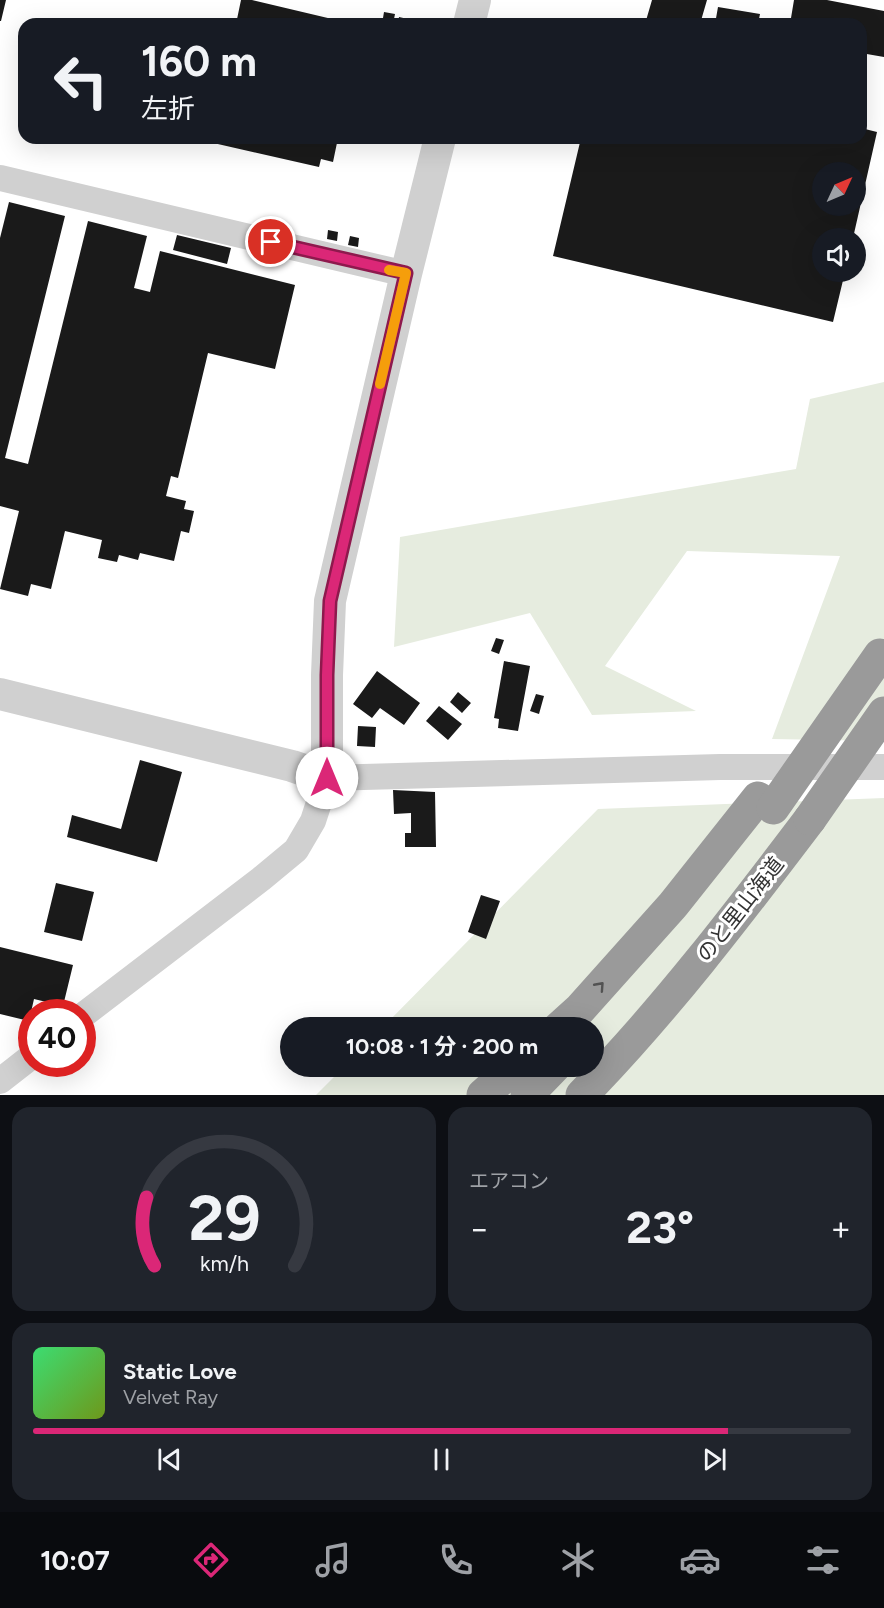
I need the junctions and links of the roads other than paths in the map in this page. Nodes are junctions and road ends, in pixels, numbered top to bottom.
1 (475, 0) edge
2 (470, 18) edge
3 (438, 144) edge
4 (0, 178) edge
5 (406, 273) junction
6 (882, 652) edge
7 (0, 694) edge
8 (884, 713) edge
9 (884, 767) edge
10 (327, 778) junction
11 (765, 803) junction
12 (777, 862) junction
13 (96, 1005) edge
14 (571, 1017) edge
15 (601, 1017) edge
16 (18, 1067) edge
17 (503, 1077) edge
18 (544, 1077) edge
19 (0, 1081) edge
20 (483, 1095) edge
21 (527, 1095) edge
22 (582, 1095) edge
23 (612, 1095) edge

1 - 2 street
3 - 5 street
4 - 5 street
5 - 10 street
6 - 11 highway, bridge
7 - 10 street
8 - 12 highway, のと里山海道, bridge
9 - 10 street
10 - 13 street
14 -> 11 highway
11 - 15 highway, のと里山海道
12 - 22 highway, のと里山海道
12 - 23 highway
16 - 19 street
17 - 20 highway
18 - 21 highway

